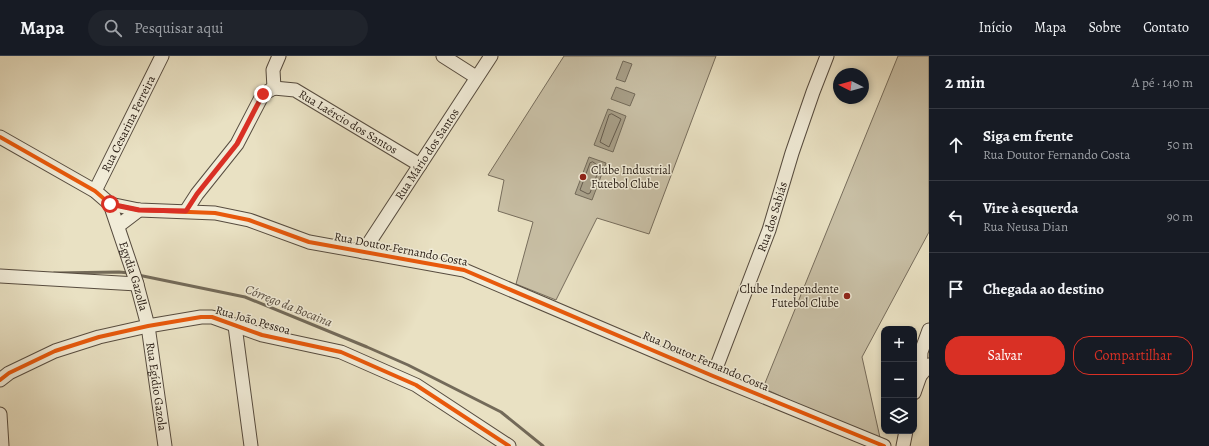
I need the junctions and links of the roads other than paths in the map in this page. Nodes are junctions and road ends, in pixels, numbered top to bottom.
1 (162, 56) edge
2 (279, 56) edge
3 (443, 56) edge
4 (490, 56) edge
5 (827, 56) edge
6 (476, 77) junction
7 (274, 88) junction
8 (0, 137) edge
9 (420, 165) junction
10 (95, 191) junction
11 (110, 204) junction
12 (139, 210) junction
13 (186, 211) junction
14 (118, 226) junction
15 (363, 252) junction
16 (0, 276) edge
17 (136, 283) junction
18 (148, 326) junction
19 (236, 326) junction
20 (929, 330) edge
21 (929, 365) edge
22 (712, 376) junction
23 (920, 376) junction
24 (0, 380) edge
25 (917, 384) edge
26 (0, 414) edge
27 (905, 434) edge
28 (1, 439) edge
29 (165, 446) edge
30 (251, 446) edge
31 (509, 446) edge
32 (884, 446) edge
33 (903, 446) edge

1 - 10 street, Rua Cesarina Ferreira
2 - 7 street
3 - 6 street
4 - 6 street, Rua Mário dos Santos
5 - 22 street, Rua dos Sabiás
6 - 9 street, Rua Mário dos Santos
7 - 9 street, Rua Laércio dos Santos
7 - 13 street
8 - 10 street, Rua Doutor Fernando Costa
9 - 15 street, Rua Mário dos Santos
10 - 11 street, Rua Doutor Fernando Costa
11 - 12 street, Rua Doutor Fernando Costa
11 - 14 street, Rua Doutor Fernando Costa
12 - 13 street, Rua Doutor Fernando Costa
12 - 14 street
13 - 15 street, Rua Doutor Fernando Costa
14 - 17 street, Egydia Gazolla
15 - 22 street, Rua Doutor Fernando Costa
16 - 17 street
17 - 18 street, Egydia Gazolla
18 - 19 street, Rua João Pessoa
18 - 24 street, Rua João Pessoa
18 - 29 street, Rua Egídio Gazola
19 - 30 street
19 - 31 street, Rua João Pessoa
20 - 23 street
21 - 23 street
22 - 32 street, Rua Doutor Fernando Costa
23 - 25 street
26 - 28 street
27 - 33 street

